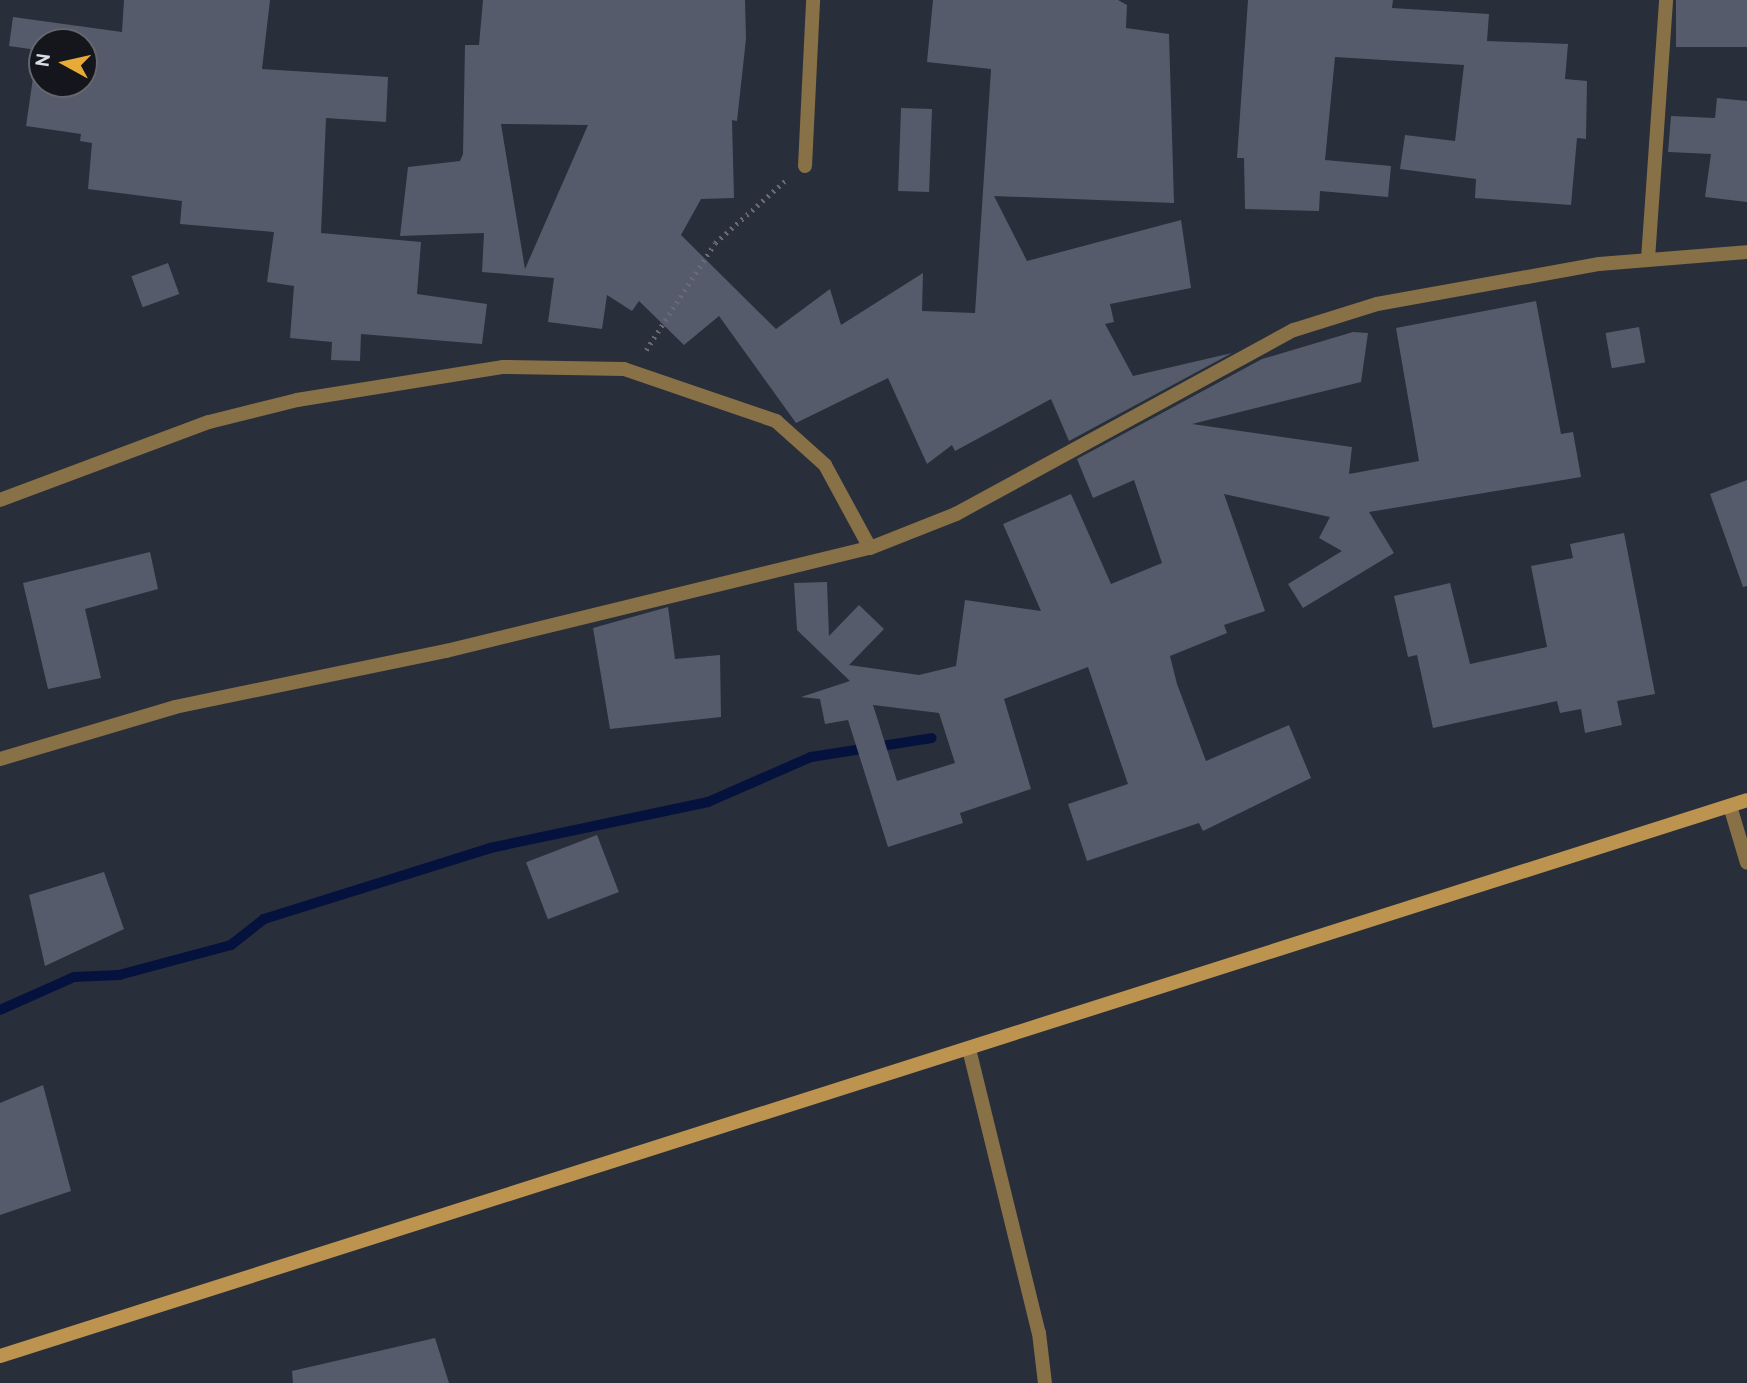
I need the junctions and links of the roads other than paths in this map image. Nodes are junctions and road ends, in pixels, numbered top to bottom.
1 (813, 0) edge
2 (1666, 0) edge
3 (805, 166) road end
4 (1747, 251) edge
5 (1648, 259) junction
6 (0, 500) edge
7 (870, 548) junction
8 (0, 759) edge
9 (1747, 800) edge
10 (1730, 806) junction
11 (1747, 863) edge
12 (969, 1049) junction
13 (0, 1356) edge
14 (1045, 1383) edge

1 - 3 street
2 - 5 street
4 - 5 street
5 - 7 street
6 - 7 street
7 - 8 street
9 - 10 main road
10 - 11 street
10 - 12 main road
12 - 13 main road
12 - 14 street

